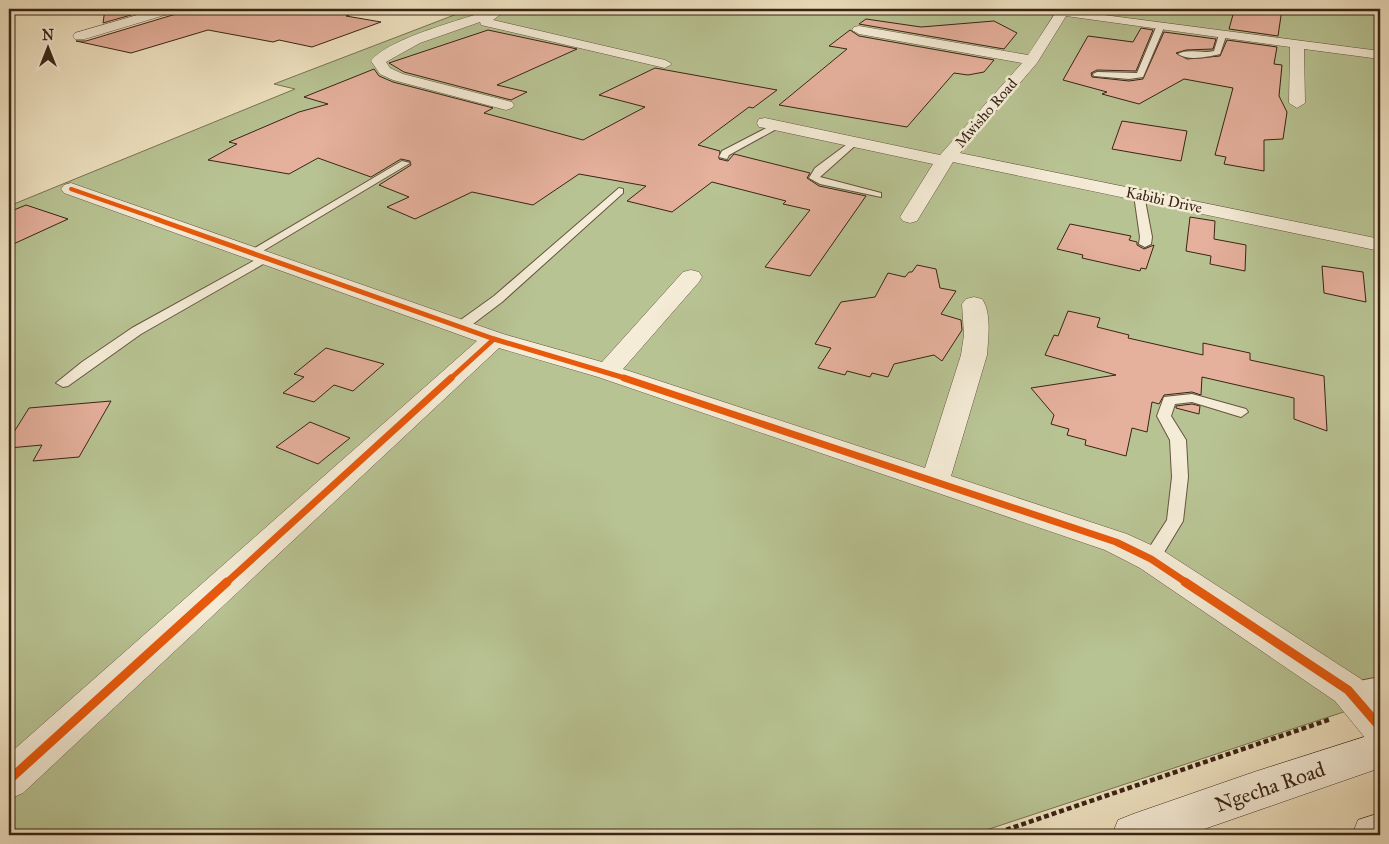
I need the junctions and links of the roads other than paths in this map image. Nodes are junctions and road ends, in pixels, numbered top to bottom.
1 (171, 9) edge
2 (504, 9) edge
3 (1063, 10) edge
4 (488, 15) junction
5 (1162, 26) junction
6 (859, 30) dead end
7 (1223, 33) junction
8 (80, 36) dead end
9 (1297, 44) junction
10 (1182, 54) dead end
11 (1380, 55) edge
12 (1032, 60) junction
13 (665, 64) dead end
14 (1098, 74) dead end
15 (1297, 103) dead end
16 (506, 106) dead end
17 (771, 124) joint
18 (854, 142) junction
19 (724, 157) dead end
20 (946, 158) junction
21 (405, 163) dead end
22 (71, 189) dead end
23 (619, 191) dead end
24 (877, 195) dead end
25 (1139, 195) junction
26 (910, 217) dead end
27 (1145, 244) dead end
28 (1380, 244) edge
29 (261, 255) junction
30 (691, 278) dead end
31 (974, 304) dead end
32 (460, 327) junction
33 (494, 339) junction
34 (606, 372) junction
35 (63, 383) dead end
36 (1241, 412) dead end
37 (935, 482) junction
38 (1151, 558) junction
39 (1368, 702) edge
40 (1380, 750) edge
41 (9, 780) edge
42 (1380, 833) edge
43 (1133, 835) edge
44 (1373, 835) edge

1 - 8 street
2 - 4 street
3 - 5 street
3 - 12 street, Mwisho Road
4 - 13 street
4 - 16 street
5 - 7 street
5 - 14 lane
6 - 12 street
7 - 9 street
7 - 10 lane
9 - 11 street
9 - 15 street
12 - 20 street, Mwisho Road
17 - 18 street, Kabibi Drive
17 - 19 lane
18 - 20 street, Kabibi Drive
18 - 24 lane
20 - 25 street, Kabibi Drive
20 - 26 street, Mwisho Road
21 - 29 lane
22 - 29 street
23 - 32 lane
25 - 27 lane
25 - 28 street, Kabibi Drive
29 - 32 street
29 - 35 lane
30 - 34 street
31 - 37 street
32 - 33 street
33 - 34 street
33 - 41 street
34 - 37 street
36 - 38 lane
37 - 38 street
38 - 39 street
40 - 43 street, Ngecha Road
42 - 44 street

